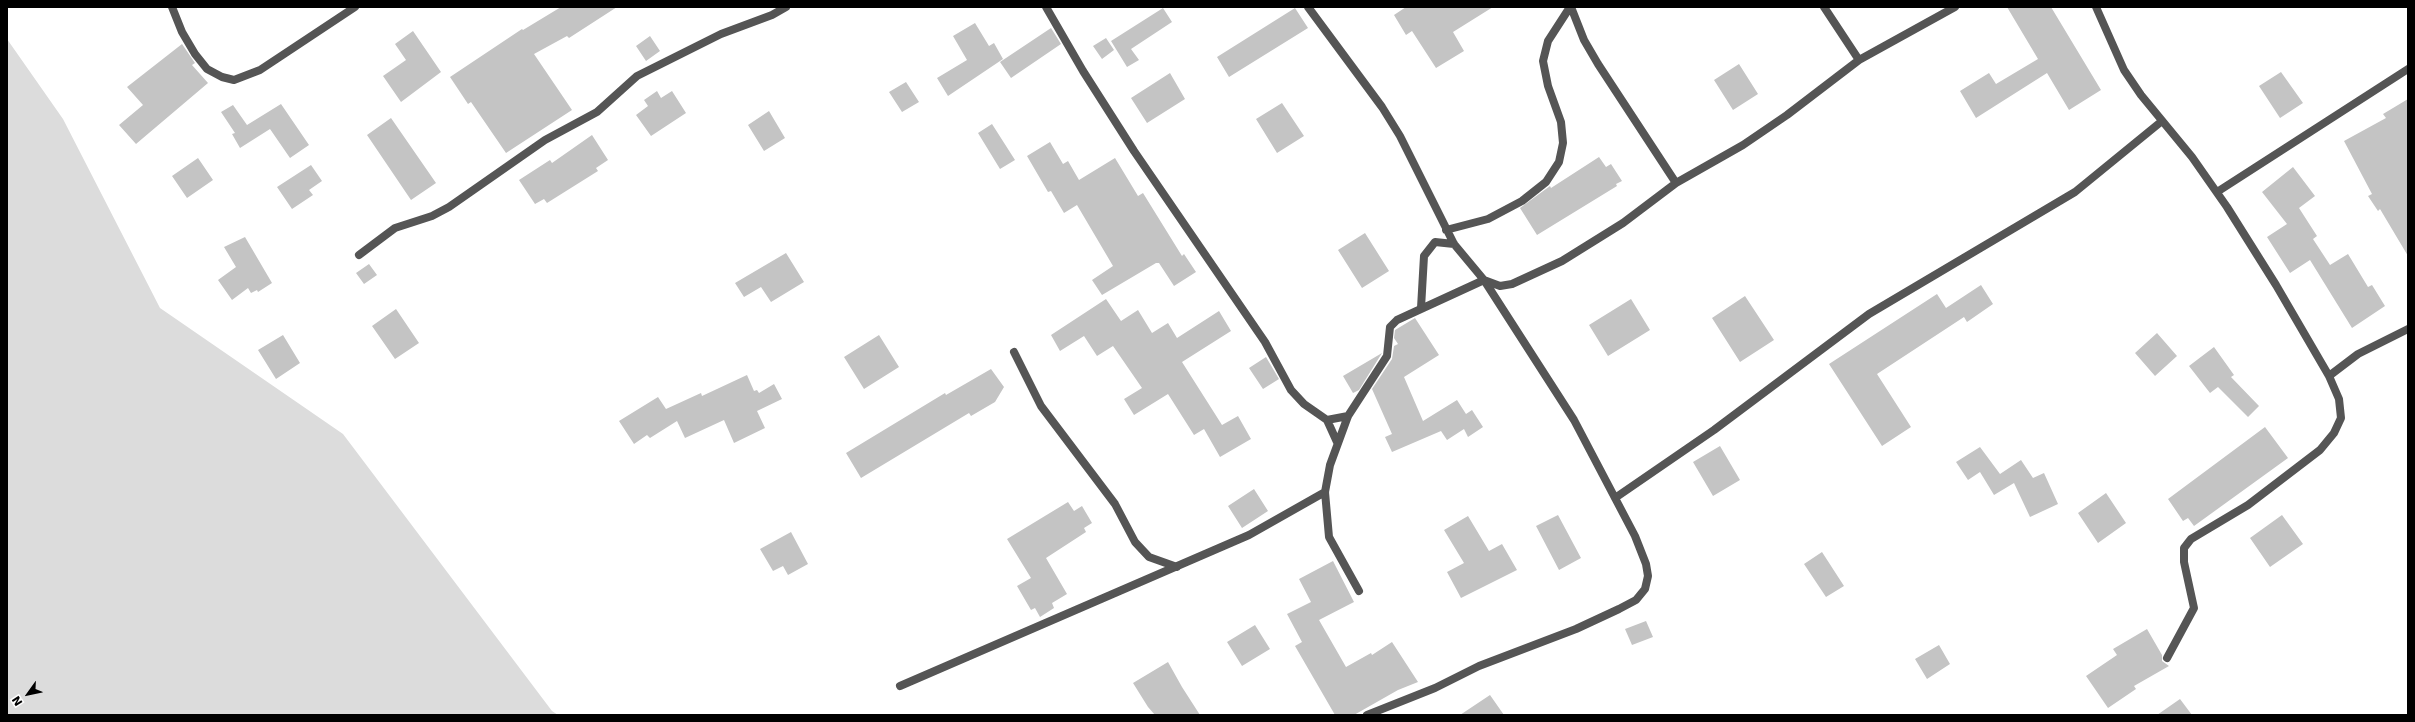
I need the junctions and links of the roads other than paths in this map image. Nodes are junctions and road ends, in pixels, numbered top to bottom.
1 (172, 7) edge
2 (356, 7) edge
3 (786, 7) edge
4 (1046, 7) edge
5 (1308, 7) edge
6 (1570, 7) edge
7 (1824, 7) edge
8 (1955, 7) edge
9 (2096, 7) edge
10 (1859, 60) junction
11 (2408, 69) edge
12 (2162, 121) junction
13 (1676, 183) junction
14 (2217, 192) junction
15 (1446, 230) junction
16 (1454, 244) junction
17 (359, 255) dead end
18 (1484, 280) junction
19 (1421, 308) junction
20 (2408, 329) edge
21 (1014, 352) dead end
22 (2329, 376) junction
23 (1348, 416) junction
24 (1327, 420) junction
25 (1338, 442) junction
26 (1325, 492) junction
27 (1615, 498) junction
28 (1177, 567) junction
29 (1359, 591) dead end
30 (2167, 658) dead end
31 (900, 686) dead end
32 (1367, 715) edge

1 - 2 street
3 - 17 street
4 - 24 street
5 - 15 street
6 - 13 street
6 - 15 street
7 - 10 street
8 - 10 street
9 - 12 street
10 - 13 street
11 - 14 street
12 - 14 street
12 - 27 street
13 - 18 street
14 - 22 street
15 - 16 street
16 - 18 street
16 - 19 street
18 - 19 street
18 - 27 street
19 - 23 street
20 - 22 street
21 - 28 street
22 - 30 street
23 - 24 street
23 - 25 street
24 - 25 street
25 - 26 street
26 - 28 street
26 - 29 street
27 - 32 street
28 - 31 street

